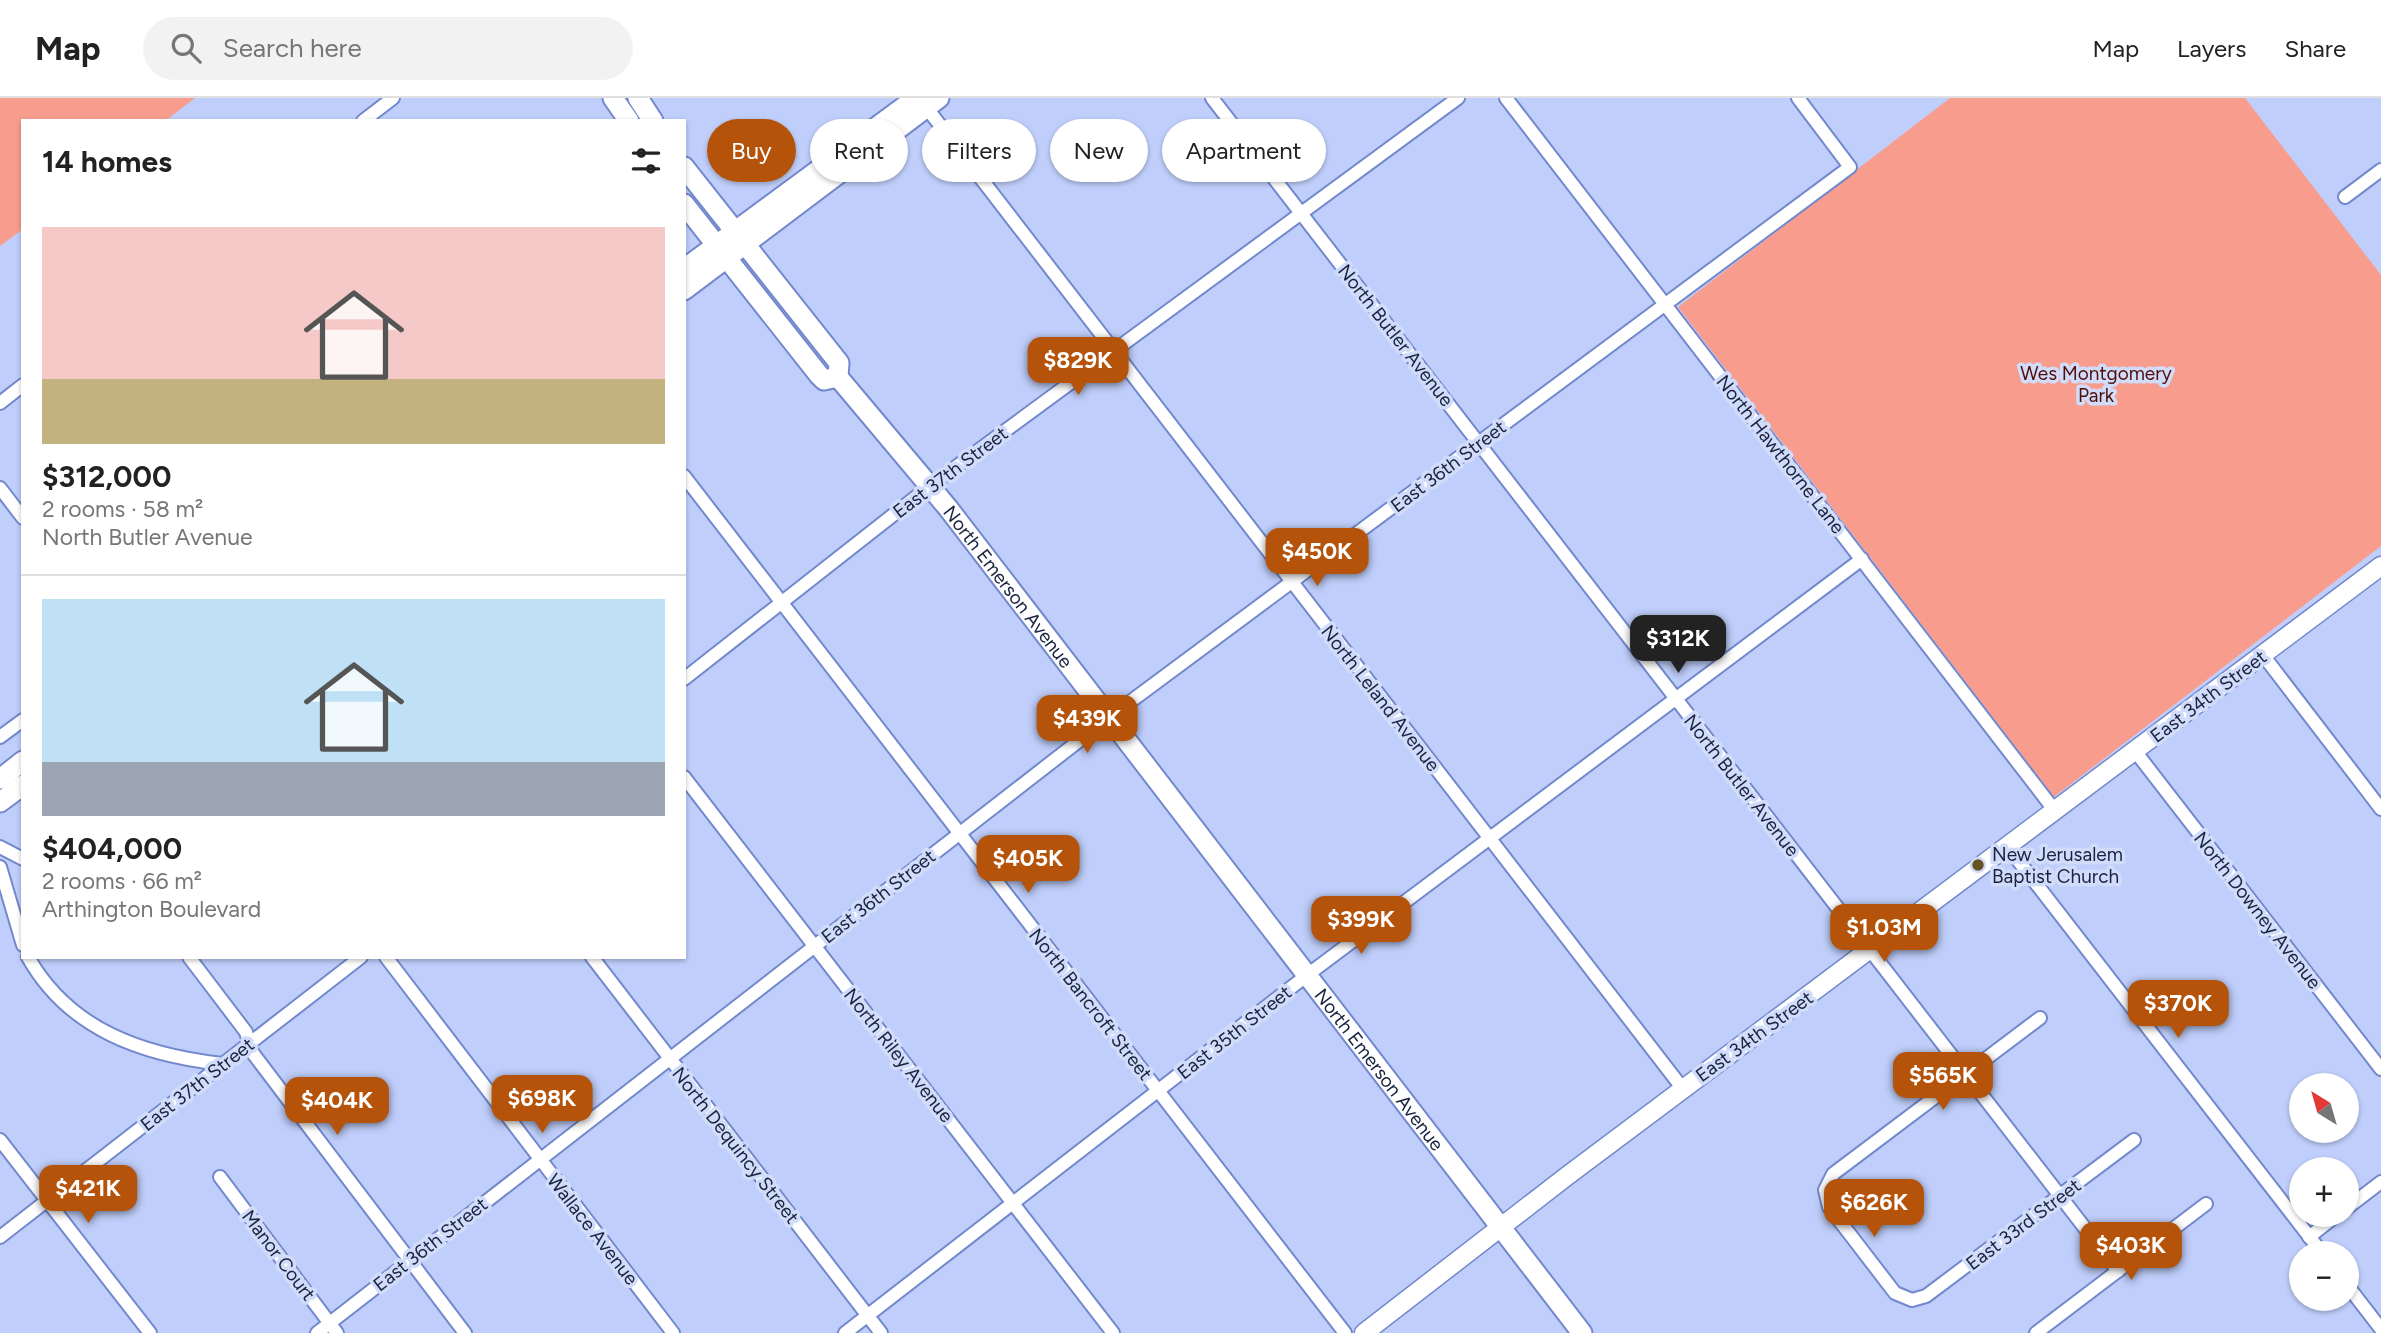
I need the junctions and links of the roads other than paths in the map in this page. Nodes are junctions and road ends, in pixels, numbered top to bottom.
1 (393, 98) edge
2 (613, 98) edge
3 (638, 98) edge
4 (1212, 98) edge
5 (1458, 98) edge
6 (1506, 98) edge
7 (1798, 98) edge
8 (927, 101) edge
9 (366, 119) edge
10 (628, 119) edge
11 (652, 119) edge
12 (686, 170) edge
13 (2381, 170) edge
14 (2345, 197) dead end
15 (686, 207) edge
16 (1302, 213) junction
17 (739, 238) junction
18 (720, 251) junction
19 (686, 268) edge
20 (686, 288) edge
21 (1666, 304) junction
22 (1113, 351) junction
23 (838, 377) junction
24 (21, 387) edge
25 (0, 403) edge
26 (1479, 443) junction
27 (686, 479) edge
28 (930, 486) junction
29 (0, 488) edge
30 (21, 515) edge
31 (1862, 559) junction
32 (2381, 566) edge
33 (1292, 582) junction
34 (783, 604) junction
35 (2263, 655) junction
36 (686, 677) edge
37 (1676, 699) junction
38 (1108, 719) junction
39 (21, 721) edge
40 (0, 737) edge
41 (2135, 751) junction
42 (21, 763) edge
43 (0, 779) edge
44 (686, 780) edge
45 (21, 786) edge
46 (0, 802) edge
47 (2381, 809) edge
48 (2055, 811) junction
49 (960, 834) junction
50 (1489, 838) junction
51 (2007, 846) junction
52 (0, 847) edge
53 (21, 858) edge
54 (0, 867) edge
55 (21, 938) edge
56 (814, 946) junction
57 (1870, 951) junction
58 (29, 959) edge
59 (191, 959) edge
60 (358, 959) edge
61 (388, 959) edge
62 (594, 959) edge
63 (1306, 976) junction
64 (2040, 1018) dead end
65 (248, 1043) junction
66 (669, 1059) junction
67 (222, 1064) junction
68 (2381, 1069) edge
69 (1965, 1075) junction
70 (1683, 1089) junction
71 (1158, 1091) junction
72 (0, 1140) edge
73 (2134, 1140) dead end
74 (540, 1159) junction
75 (220, 1177) dead end
76 (2381, 1182) edge
77 (2060, 1197) junction
78 (2359, 1199) edge
79 (48, 1200) junction
80 (1013, 1203) junction
81 (2206, 1204) dead end
82 (1502, 1227) junction
83 (2322, 1227) edge
84 (0, 1237) edge
85 (2309, 1237) junction
86 (2312, 1241) edge
87 (409, 1260) junction
88 (2118, 1271) junction
89 (2359, 1301) edge
90 (868, 1315) junction
91 (334, 1328) edge
92 (2381, 1329) edge
93 (150, 1333) edge
94 (317, 1333) edge
95 (465, 1333) edge
96 (673, 1333) edge
97 (845, 1333) edge
98 (881, 1333) edge
99 (1113, 1333) edge
100 (1345, 1333) edge
101 (1364, 1333) edge
102 (1582, 1333) edge
103 (2035, 1333) edge

1 - 9 street
2 - 10 main road
3 - 11 main road
4 - 16 street, North Butler Avenue
5 - 16 street, East 37th Street
6 - 21 street, North Hawthorne Lane
7 - 21 street, East 36th Street
8 - 17 main road
8 - 22 street, North Leland Avenue
12 - 17 main road, North Emerson Avenue
13 - 14 street
15 - 18 main road, North Emerson Avenue
16 - 22 street, East 37th Street
16 - 26 street, North Butler Avenue
17 - 18 main road
17 - 23 main road, North Emerson Avenue
18 - 19 main road
18 - 20 main road
18 - 23 main road, North Emerson Avenue
21 - 26 street, East 36th Street
21 - 31 street, North Hawthorne Lane
22 - 28 street, East 37th Street
22 - 33 street, North Leland Avenue
23 - 28 main road, North Emerson Avenue
24 - 25 street
26 - 33 street, East 36th Street
26 - 37 street, North Butler Avenue
27 - 34 street, North Bancroft Street
28 - 34 street, East 37th Street
28 - 38 main road, North Emerson Avenue
29 - 30 street
31 - 37 street, East 35th Street
31 - 48 street, North Hawthorne Lane
32 - 35 main road, East 34th Street
33 - 38 street, East 36th Street
33 - 50 street, North Leland Avenue
34 - 36 street, East 37th Street
34 - 49 street, North Bancroft Street
35 - 41 main road, East 34th Street
35 - 47 street
37 - 50 street, East 35th Street
37 - 57 street, North Butler Avenue
38 - 49 street, East 36th Street
38 - 63 main road, North Emerson Avenue
39 - 40 street
41 - 48 main road, East 34th Street
41 - 68 street, North Downey Avenue
42 - 43 main road
44 - 56 street, North Riley Avenue
45 - 46 main road
48 - 51 main road, East 34th Street
49 - 56 street, East 36th Street
49 - 71 street, North Bancroft Street
50 - 63 street, East 35th Street
50 - 70 street, North Leland Avenue
51 - 57 main road, East 34th Street
51 - 85 street
52 - 53 street
54 - 55 street
56 - 66 street, East 36th Street
56 - 80 street, North Riley Avenue
57 - 69 street, North Butler Avenue
57 - 70 main road, East 34th Street
58 - 67 street
59 - 65 street
60 - 65 street, East 37th Street
61 - 74 street, Wallace Avenue
62 - 66 street, North Dequincy Street
63 - 71 street, East 35th Street
63 - 82 main road, North Emerson Avenue
64 - 69 street
65 - 67 street, East 37th Street
65 - 87 street
66 - 74 street, East 36th Street
66 - 90 street, North Dequincy Street
67 - 79 street, East 37th Street
69 - 77 street, North Butler Avenue
69 - 77 street, East 33rd Street
70 - 82 main road, East 34th Street
71 - 80 street, East 35th Street
71 - 100 street, North Bancroft Street
72 - 79 street
73 - 77 street, East 33rd Street
74 - 87 street, East 36th Street
74 - 96 street, Wallace Avenue
75 - 91 street, Manor Court
76 - 78 street
77 - 88 street, North Butler Avenue
79 - 84 street, East 37th Street
79 - 93 street
80 - 90 street, East 35th Street
80 - 99 street, North Riley Avenue
81 - 88 street
82 - 101 main road, East 34th Street
82 - 102 main road, North Emerson Avenue
83 - 85 street
85 - 86 street
87 - 91 street, East 36th Street
87 - 95 street
88 - 103 street
89 - 92 street
90 - 97 street, East 35th Street
90 - 98 street, North Dequincy Street
91 - 94 street, East 36th Street

